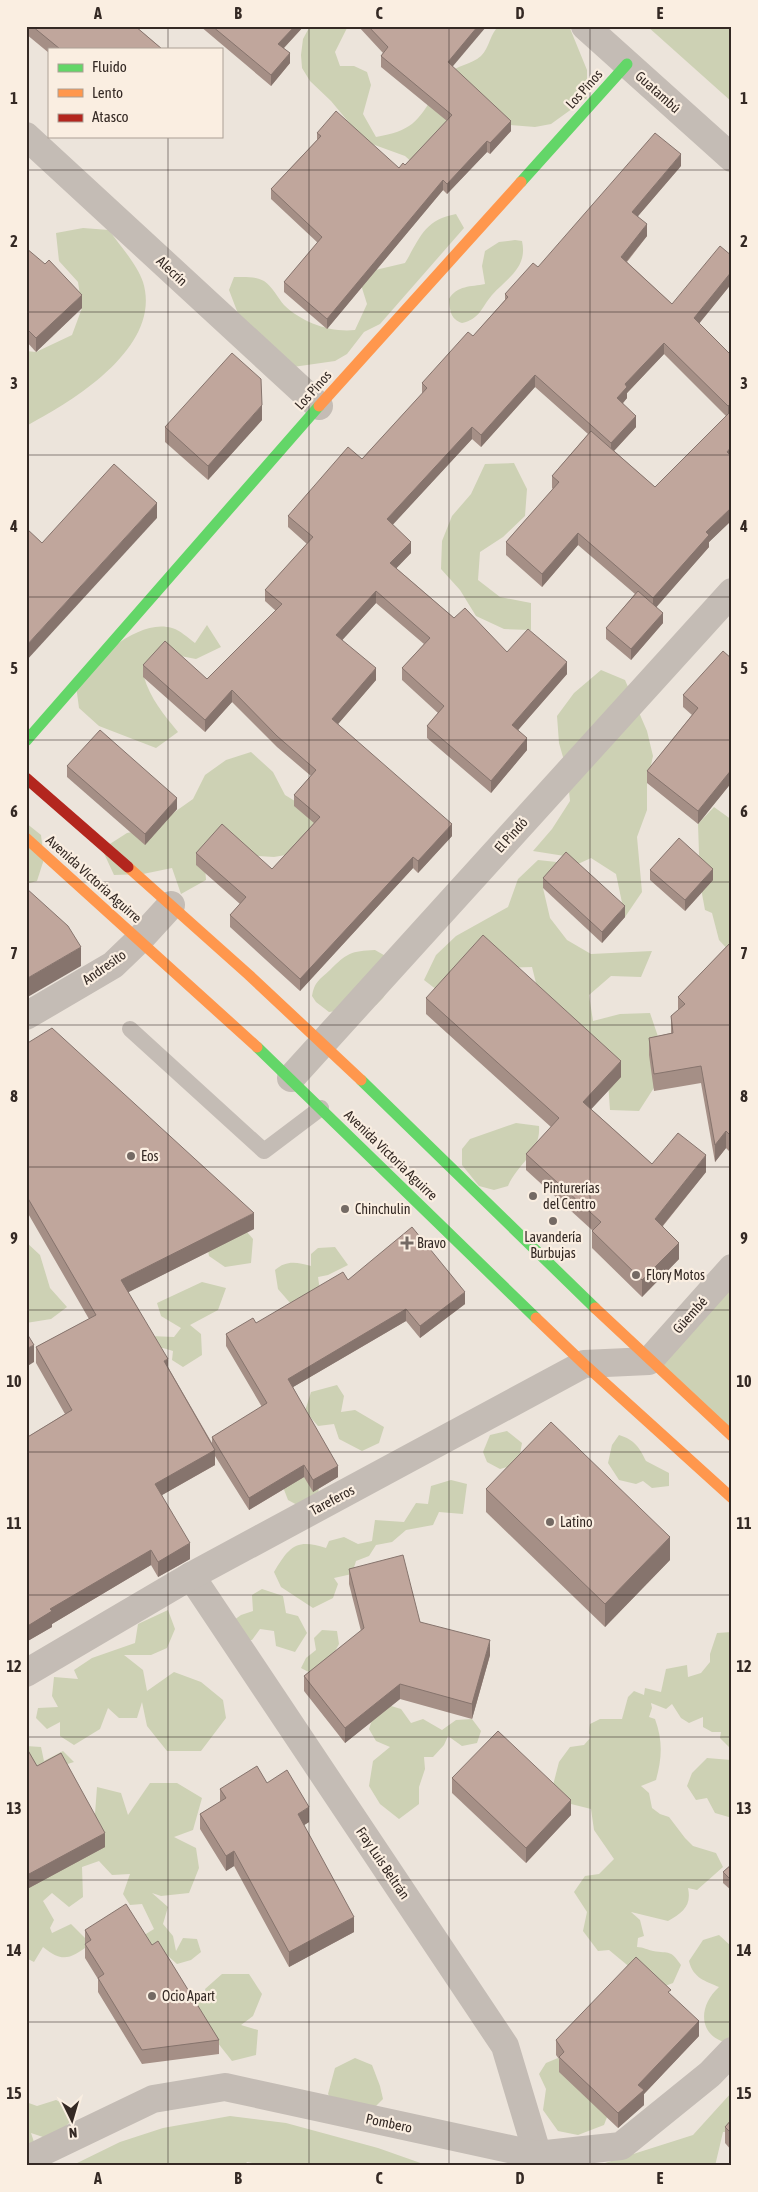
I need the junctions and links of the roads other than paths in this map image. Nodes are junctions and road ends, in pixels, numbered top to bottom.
1 (585, 26) edge
2 (627, 64) junction
3 (26, 136) edge
4 (732, 158) edge
5 (319, 406) junction
6 (732, 592) edge
7 (26, 741) edge
8 (26, 778) edge
9 (26, 838) edge
10 (171, 905) junction
11 (140, 940) junction
12 (26, 1016) edge
13 (130, 1029) dead end
14 (322, 1043) junction
15 (291, 1078) junction
16 (321, 1108) junction
17 (732, 1268) edge
18 (648, 1361) junction
19 (584, 1364) junction
20 (732, 1436) edge
21 (732, 1498) edge
22 (191, 1576) junction
23 (26, 1672) edge
24 (732, 2051) edge
25 (26, 2160) edge
26 (539, 2160) edge

1 - 2 street, Guatambú
2 - 4 street, Guatambú
2 - 5 main road, Los Pinos
3 - 5 street, Alecrín
5 - 7 main road, Los Pinos
6 - 14 street, El Pindó
8 - 10 main road
9 - 11 main road, Avenida Victoria Aguirre
10 - 11 street, Andresito
10 - 14 main road
11 - 12 street, Andresito
11 - 15 main road, Avenida Victoria Aguirre
13 - 16 lane
14 - 15 street, El Pindó
14 - 18 main road
15 - 16 main road, Avenida Victoria Aguirre
16 - 19 main road, Avenida Victoria Aguirre
17 - 18 street, Güembé
18 - 19 street, Tareferos
18 - 20 main road
19 - 21 main road, Avenida Victoria Aguirre
19 - 22 street, Tareferos
22 - 23 street, Tareferos
22 - 26 street, Fray Luis Beltrán
24 - 26 street, Pombero
25 - 26 street, Pombero

